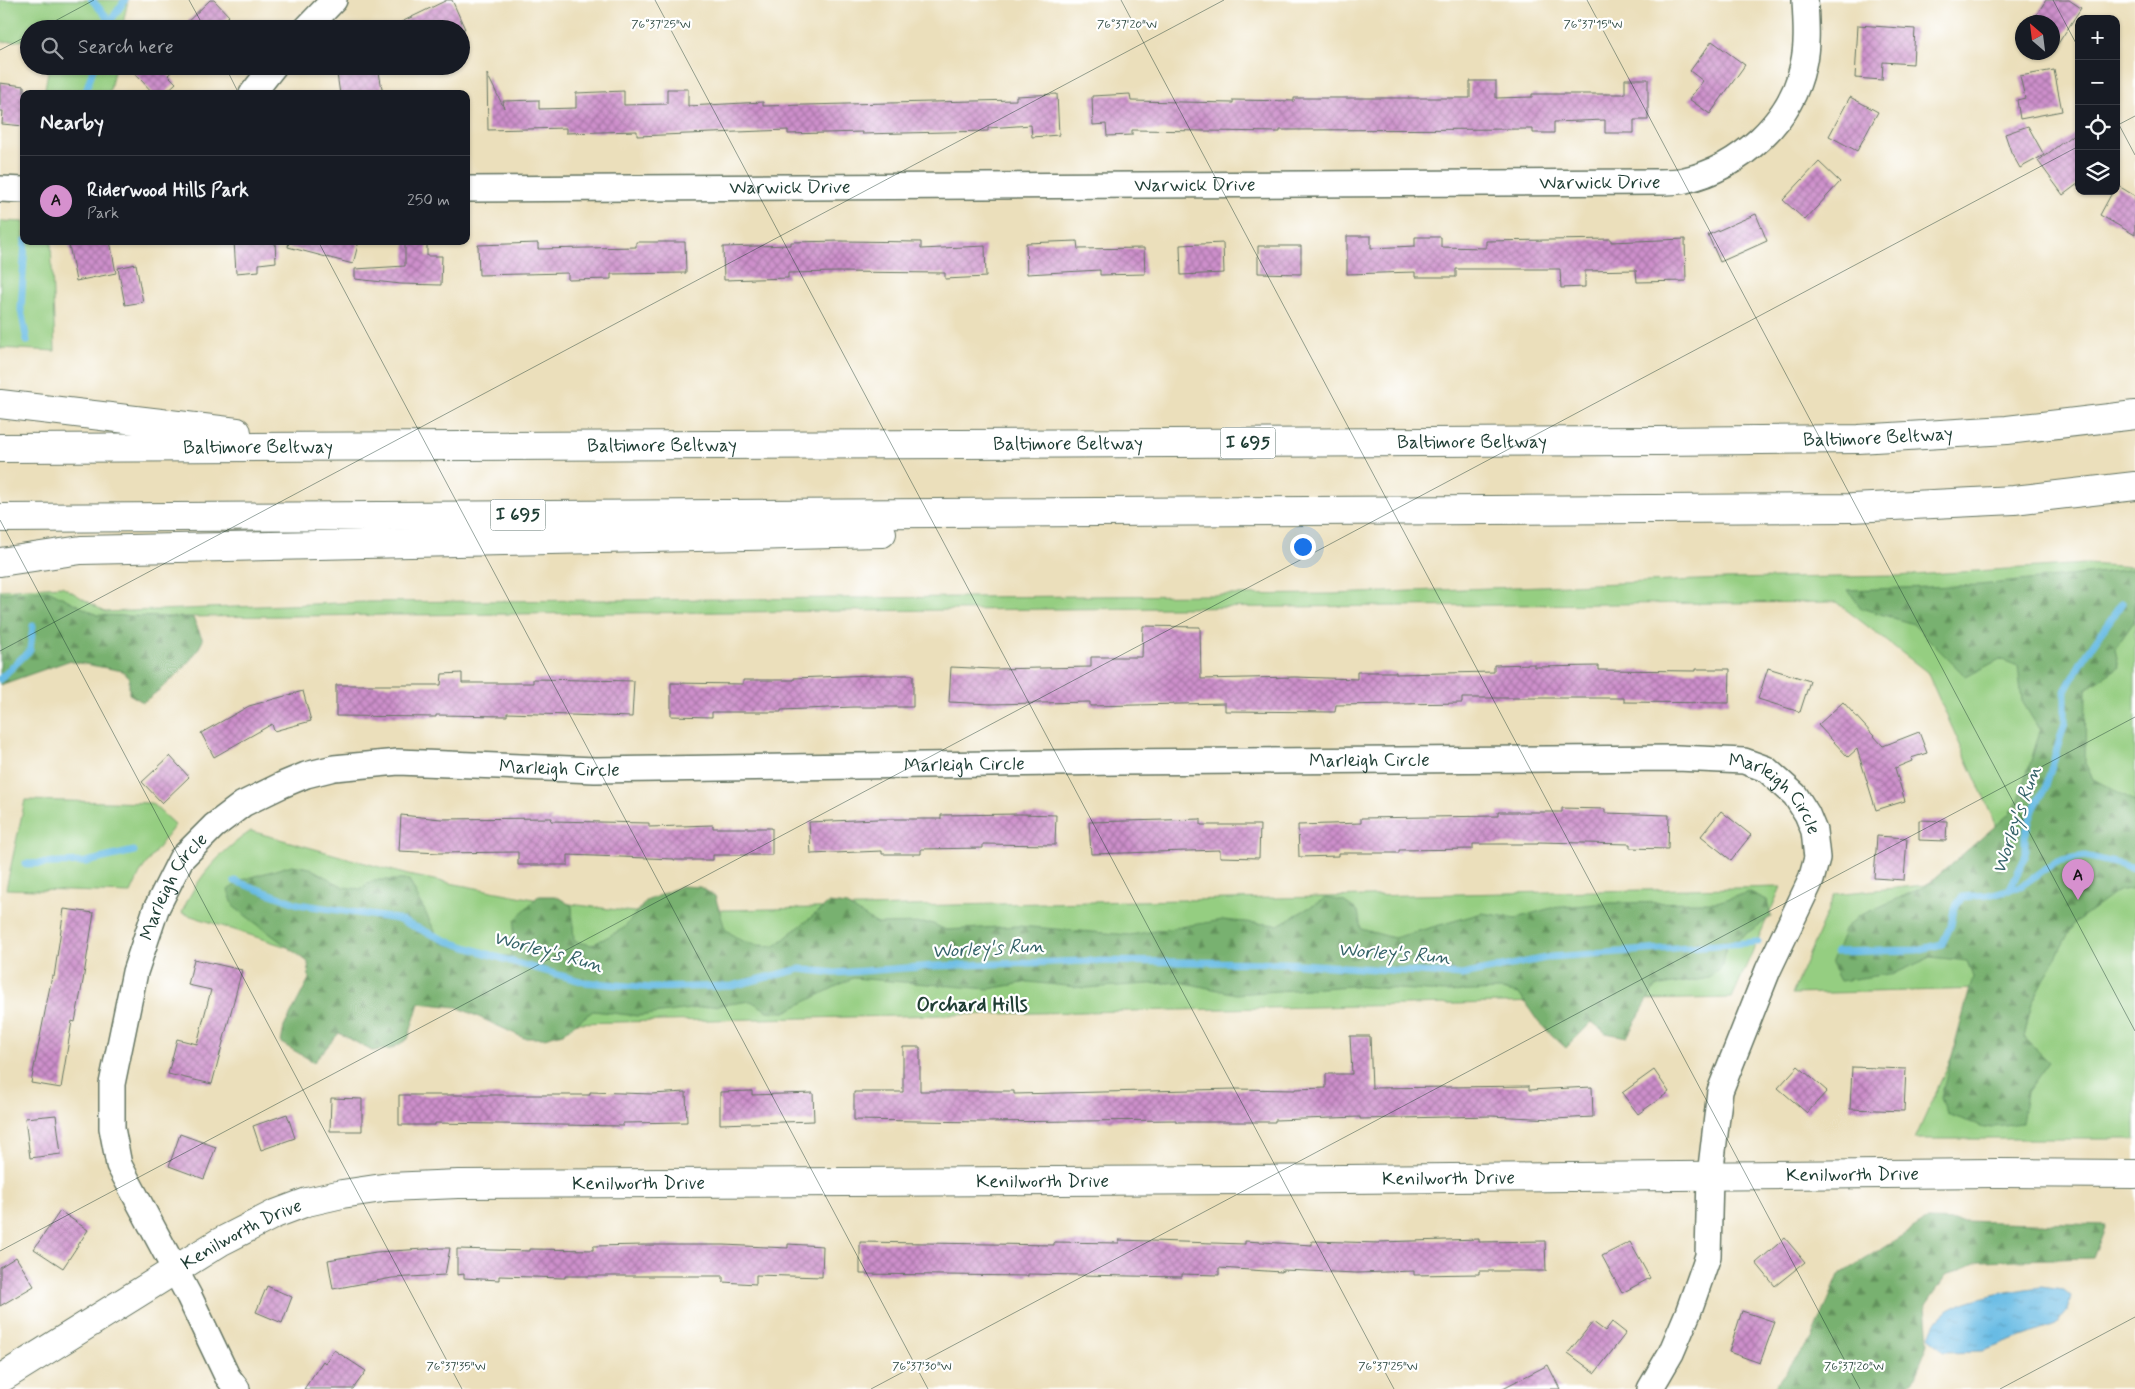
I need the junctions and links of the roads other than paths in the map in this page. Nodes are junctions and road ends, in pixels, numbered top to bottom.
1 (334, 0) edge
2 (1805, 0) edge
3 (315, 20) edge
4 (267, 75) edge
5 (255, 90) edge
6 (0, 189) edge
7 (470, 189) edge
8 (20, 190) edge
9 (0, 404) edge
10 (2135, 415) edge
11 (360, 446) junction
12 (0, 448) edge
13 (2135, 486) edge
14 (1037, 513) junction
15 (0, 518) edge
16 (0, 562) edge
17 (2135, 1174) edge
18 (1710, 1176) junction
19 (174, 1271) junction
20 (0, 1380) edge
21 (237, 1389) edge
22 (1650, 1389) edge

1 - 3 street
2 - 7 street, Warwick Drive
4 - 5 street
6 - 8 street
9 - 11 main road
10 - 11 main road, Baltimore Beltway / I 695
11 - 12 main road, Baltimore Beltway / I 695
13 - 14 main road, I 695
14 - 15 main road, I 695
14 - 16 main road
17 - 18 main road, Kenilworth Drive
18 - 19 main road, Kenilworth Drive
18 - 19 street, Marleigh Circle
18 - 22 street, Marleigh Circle
19 - 20 main road, Kenilworth Drive
19 - 21 street, Marleigh Circle

